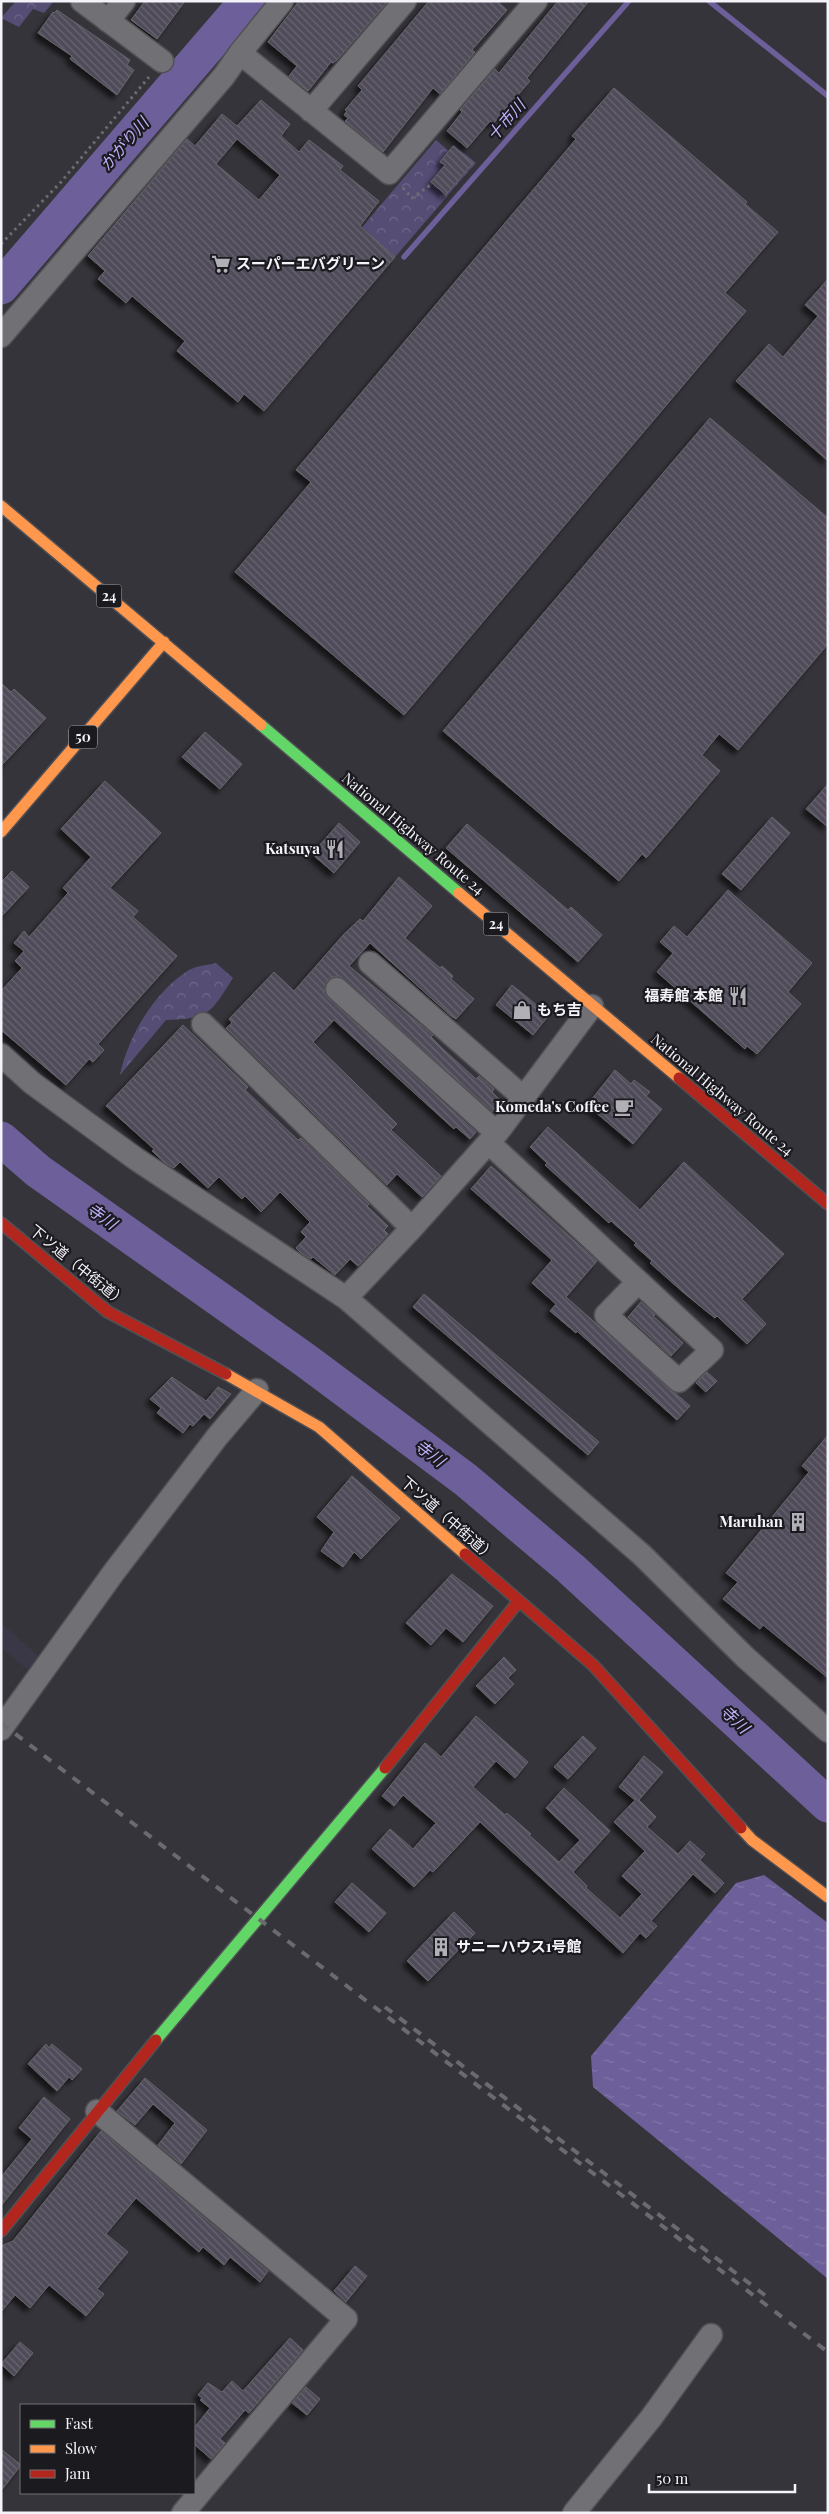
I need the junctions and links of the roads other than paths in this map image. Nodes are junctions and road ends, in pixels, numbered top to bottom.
1 (82, 1) edge
2 (124, 1) edge
3 (282, 1) edge
4 (406, 1) edge
5 (536, 1) edge
6 (108, 21) junction
7 (240, 53) junction
8 (162, 61) road end
9 (312, 111) junction
10 (1, 336) edge
11 (1, 506) edge
12 (164, 642) junction
13 (1, 832) edge
14 (370, 963) dead end
15 (337, 989) dead end
16 (592, 1006) junction
17 (203, 1024) dead end
18 (1, 1055) edge
19 (524, 1098) junction
20 (493, 1138) junction
21 (828, 1204) edge
22 (1, 1223) edge
23 (412, 1228) junction
24 (638, 1282) junction
25 (346, 1298) junction
26 (257, 1390) junction
27 (518, 1602) junction
28 (1, 1728) edge
29 (828, 1731) edge
30 (828, 1897) edge
31 (97, 2111) junction
32 (1, 2231) edge
33 (711, 2335) dead end
34 (183, 2513) edge
35 (574, 2513) edge

1 - 6 street
2 - 6 street
3 - 7 street
4 - 9 street
5 - 9 street
6 - 8 street
7 - 9 street
7 - 10 street
11 - 12 main road, National Highway Route 24 / 24
12 - 13 main road, 50
12 - 16 main road, National Highway Route 24 / 24
14 - 19 street
15 - 20 street
16 - 19 street
16 - 21 main road, National Highway Route 24 / 24
17 - 23 street
18 - 25 street
19 - 20 street
20 - 23 street
20 - 24 street
22 - 26 main road, 下ツ道（中街道）
23 - 25 street
24 - 24 street
25 - 29 street
26 - 27 main road, 下ツ道（中街道）
26 - 28 street
27 - 30 main road, 下ツ道（中街道）
27 - 31 main road
31 - 32 main road
31 - 34 street
33 - 35 street

